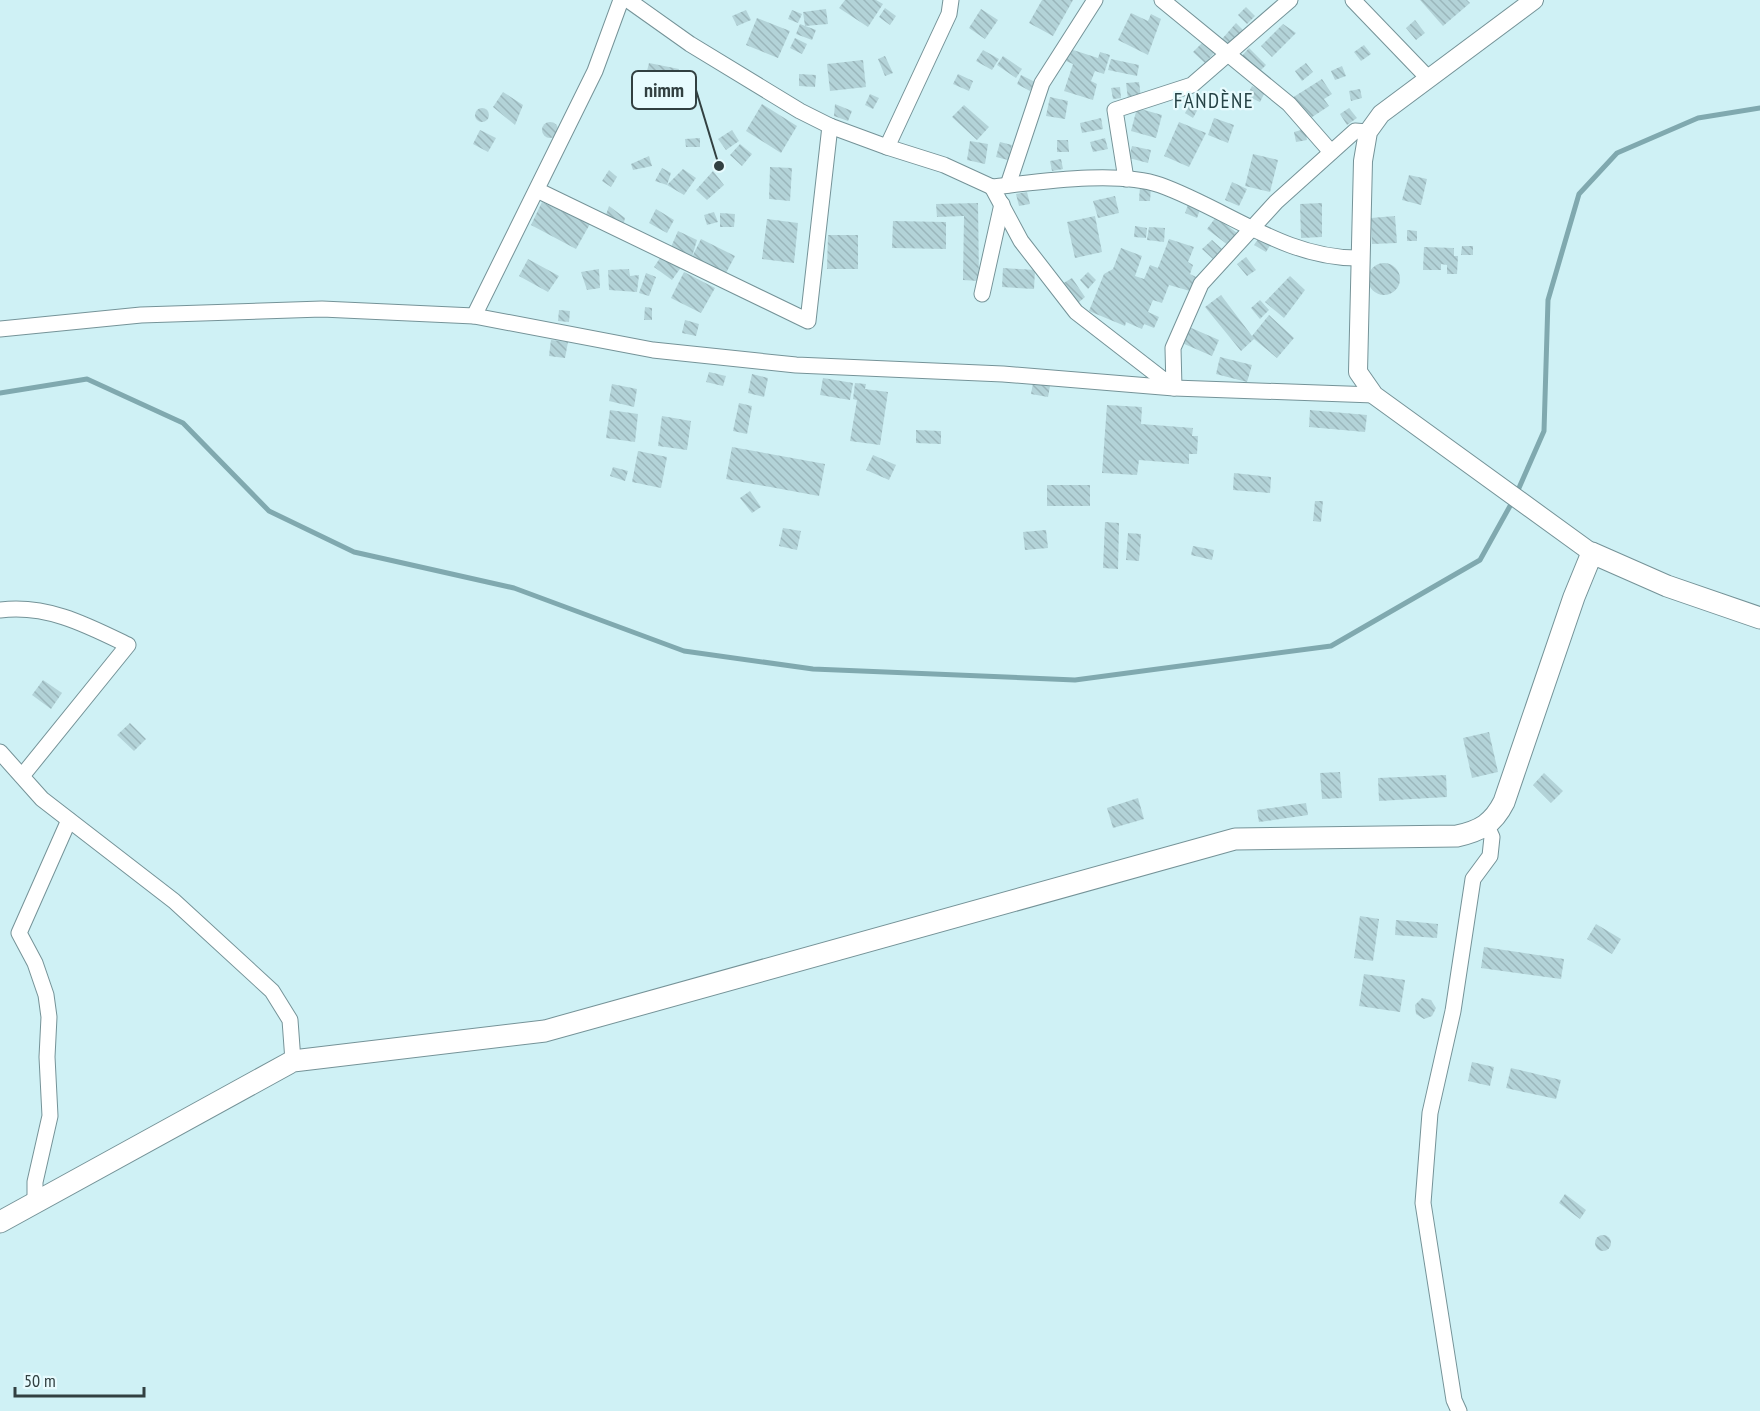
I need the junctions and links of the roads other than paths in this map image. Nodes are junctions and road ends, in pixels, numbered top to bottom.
1 (621, 0) edge
2 (628, 0) edge
3 (951, 0) edge
4 (1095, 0) edge
5 (1162, 0) edge
6 (1290, 0) edge
7 (1353, 0) edge
8 (1534, 0) edge
9 (1226, 55) junction
10 (1430, 79) junction
11 (830, 126) junction
12 (1368, 132) junction
13 (887, 147) junction
14 (1331, 152) junction
15 (1126, 179) junction
16 (1008, 185) junction
17 (992, 187) junction
18 (537, 190) junction
19 (1002, 204) junction
20 (1251, 228) junction
21 (1359, 258) junction
22 (982, 294) dead end
23 (474, 316) junction
24 (0, 329) edge
25 (1174, 388) junction
26 (1374, 395) junction
27 (1592, 553) junction
28 (0, 610) edge
29 (1760, 618) edge
30 (0, 752) edge
31 (22, 776) junction
32 (69, 820) junction
33 (1487, 826) junction
34 (293, 1061) junction
35 (35, 1203) junction
36 (0, 1222) edge
37 (1459, 1411) edge

1 - 18 street
2 - 11 street
3 - 13 street
4 - 16 street
5 - 9 street
6 - 9 street
7 - 10 street
8 - 10 street
9 - 14 street
9 - 15 street
10 - 12 street
11 - 13 street
11 - 18 street
12 - 14 street
12 - 21 street
13 - 17 street
14 - 20 street
15 - 16 street
15 - 20 street
16 - 17 street
17 - 19 street
18 - 23 street
19 - 22 street
19 - 25 street
20 - 21 street
20 - 25 street
21 - 26 street
23 - 24 street
23 - 25 street
25 - 26 street
26 - 27 street
27 - 29 main road
27 - 33 main road
28 - 31 street
30 - 31 street
31 - 32 street
32 - 34 street
32 - 35 street
33 - 34 main road
33 - 37 street
34 - 35 main road
35 - 36 main road

